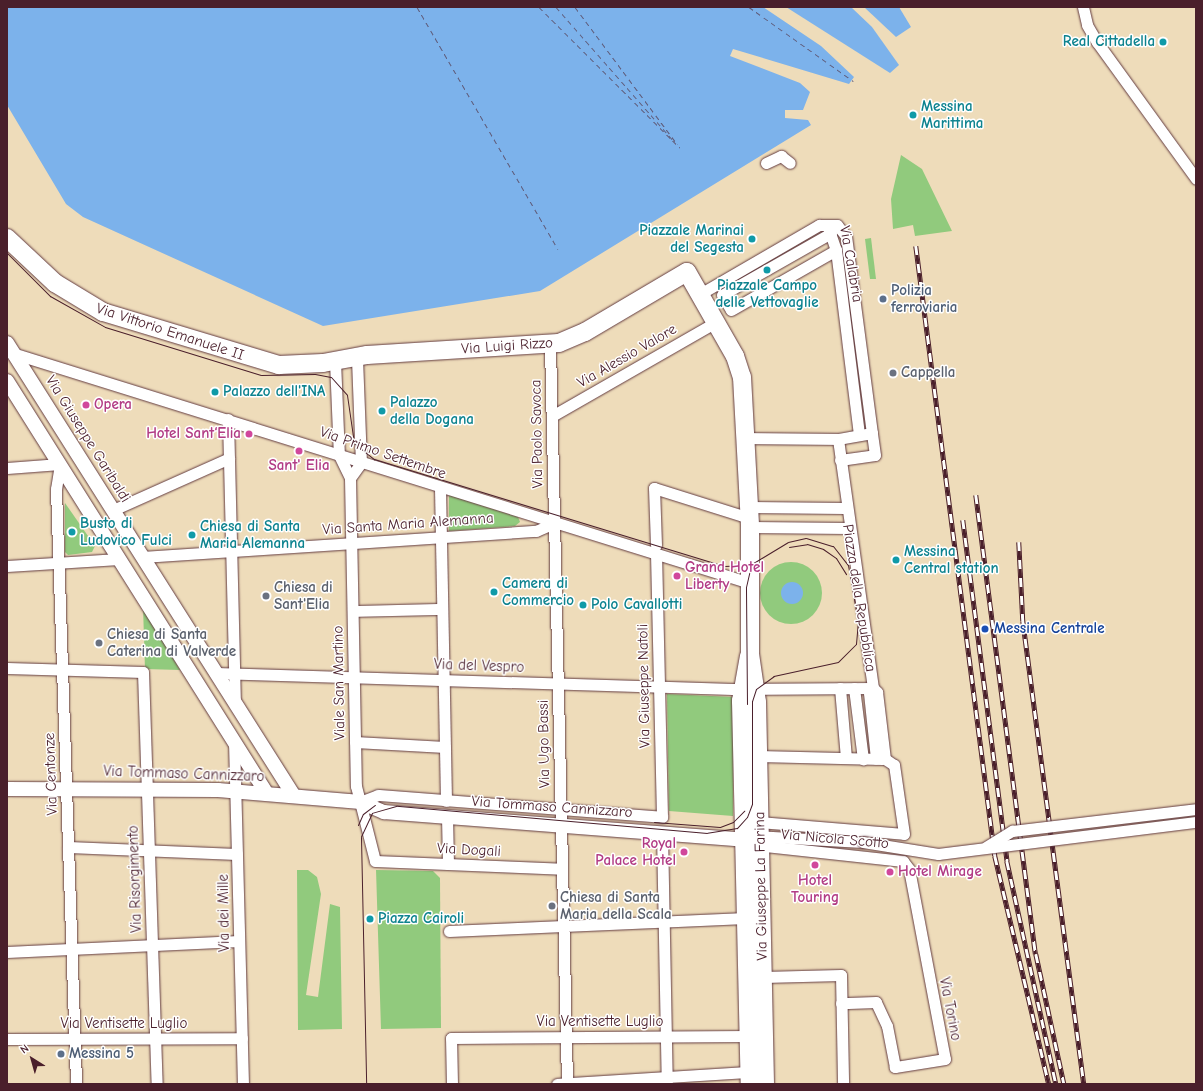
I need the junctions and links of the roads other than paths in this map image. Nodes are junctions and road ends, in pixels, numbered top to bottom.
1 (1083, 7) edge
2 (766, 163) dead end
3 (790, 163) dead end
4 (1196, 179) edge
5 (828, 228) junction
6 (7, 238) edge
7 (836, 250) junction
8 (700, 294) junction
9 (716, 322) junction
10 (550, 345) junction
11 (9, 349) edge
12 (357, 356) junction
13 (335, 360) junction
14 (7, 381) edge
15 (552, 416) junction
16 (228, 419) junction
17 (872, 432) junction
18 (859, 435) junction
19 (745, 438) junction
20 (838, 439) junction
21 (339, 455) junction
22 (229, 458) junction
23 (840, 460) junction
24 (361, 463) junction
25 (60, 464) junction
26 (7, 468) edge
27 (350, 478) junction
28 (440, 488) junction
29 (845, 508) junction
30 (113, 510) junction
31 (749, 517) junction
32 (554, 523) junction
33 (848, 528) junction
34 (441, 537) junction
35 (352, 543) junction
36 (656, 549) junction
37 (231, 551) junction
38 (142, 557) junction
39 (119, 559) junction
40 (58, 562) junction
41 (7, 566) edge
42 (750, 583) junction
43 (442, 609) junction
44 (353, 611) junction
45 (7, 668) edge
46 (62, 670) junction
47 (216, 673) junction
48 (234, 674) junction
49 (354, 677) junction
50 (444, 680) junction
51 (558, 683) junction
52 (659, 686) junction
53 (840, 688) junction
54 (854, 688) junction
55 (873, 688) junction
56 (749, 689) junction
57 (235, 702) junction
58 (234, 741) junction
59 (355, 742) junction
60 (445, 747) junction
61 (758, 756) junction
62 (846, 758) junction
63 (863, 759) junction
64 (881, 759) junction
65 (66, 788) junction
66 (147, 788) junction
67 (7, 789) edge
68 (236, 791) junction
69 (267, 794) junction
70 (294, 796) junction
71 (446, 801) junction
72 (360, 802) junction
73 (561, 809) junction
74 (1196, 809) edge
75 (447, 816) junction
76 (662, 817) joint
77 (1196, 822) edge
78 (561, 825) junction
79 (662, 833) junction
80 (756, 835) junction
81 (68, 847) junction
82 (982, 848) junction
83 (149, 850) junction
84 (237, 854) junction
85 (375, 861) joint
86 (904, 862) joint
87 (448, 864) junction
88 (562, 869) junction
89 (746, 918) junction
90 (664, 921) junction
91 (564, 926) junction
92 (449, 931) dead end
93 (239, 941) junction
94 (152, 945) junction
95 (72, 949) junction
96 (7, 952) edge
97 (763, 977) junction
98 (841, 1003) junction
99 (749, 1036) junction
100 (566, 1037) junction
101 (666, 1037) junction
102 (242, 1038) junction
103 (7, 1039) edge
104 (75, 1039) junction
105 (156, 1039) junction
106 (750, 1078) edge
107 (667, 1081) edge
108 (76, 1084) edge
109 (157, 1084) edge
110 (243, 1084) edge
111 (452, 1084) edge
112 (557, 1084) edge
113 (567, 1084) edge
114 (765, 1084) edge
115 (843, 1084) edge

1 - 4 street
2 - 3 street
5 - 7 street, Via Calabria
5 - 7 street
5 - 8 street
5 - 17 street, Via Calabria
6 - 13 main road, Via Vittorio Emanuele II
7 - 18 street, Via Calabria
8 - 9 main road
8 - 10 main road, Via Luigi Rizzo
9 - 15 street, Via Alessio Valore
9 - 19 main road
10 - 12 main road, Via Luigi Rizzo
10 - 15 street, Via Paolo Savoca
11 - 16 street, Via Primo Settembre
11 - 30 street, Via Giuseppe Garibaldi
12 - 13 main road, Via Vittorio Emanuele II
12 - 24 street
13 - 21 street
14 - 25 street
15 - 32 street, Via Paolo Savoca
16 - 21 street, Via Primo Settembre
16 - 22 street
17 - 18 street
17 - 23 street, Via Calabria
18 - 20 street
19 - 20 street
19 - 31 main road
20 - 23 street
21 - 24 street, Via Primo Settembre
21 - 27 street
22 - 30 street
22 - 37 street
23 - 29 street
24 - 27 street
24 - 28 street, Via Primo Settembre
25 - 26 street
25 - 39 street
25 - 40 street, Via Centonze
27 - 35 street, Viale San Martino
28 - 32 street, Via Primo Settembre
28 - 34 street
29 - 31 street, Piazza della Repubblica
29 - 33 street, Piazza della Repubblica
30 - 38 street, Via Giuseppe Garibaldi
31 - 33 street
31 - 36 street, Via Giuseppe Natoli
31 - 42 main road
32 - 34 street, Via Santa Maria Alemanna
32 - 36 street, Via Primo Settembre
32 - 51 street, Via Ugo Bassi
33 - 55 street, Piazza della Repubblica
34 - 35 street, Via Santa Maria Alemanna
34 - 43 street
35 - 37 street, Via Santa Maria Alemanna
35 - 44 street, Viale San Martino
36 - 42 street, Via Primo Settembre
36 - 52 street, Via Giuseppe Natoli
37 - 38 street, Via Santa Maria Alemanna
37 - 48 street
38 - 47 street, Via Giuseppe Garibaldi
39 - 40 street
39 - 58 street
40 - 41 street
40 - 46 street, Via Centonze
42 - 56 main road
43 - 44 street
43 - 50 street
44 - 49 street, Viale San Martino
45 - 46 street
46 - 65 street, Via Centonze
46 - 66 street, Via Risorgimento
47 - 48 street, Via del Vespro
47 - 57 street, Via Giuseppe Garibaldi
48 - 49 street, Via del Vespro
48 - 57 street
49 - 50 street, Via del Vespro
49 - 59 street, Viale San Martino
50 - 51 street, Via del Vespro
50 - 60 street
51 - 52 street, Via del Vespro
51 - 73 street, Via Ugo Bassi
52 - 56 street, Via del Vespro
52 - 76 street, Via Giuseppe Natoli
53 - 54 street, Piazza della Repubblica
53 - 56 street, Piazza della Repubblica
53 - 62 street
54 - 55 street, Piazza della Repubblica
54 - 63 street
55 - 64 street, Piazza della Repubblica
56 - 61 main road, Via Giuseppe La Farina
56 - 80 main road, Via Giuseppe La Farina
57 - 70 street, Via Giuseppe Garibaldi
58 - 68 street, Via dei Mille
58 - 69 street
59 - 60 street
59 - 72 street, Viale San Martino
60 - 71 street
61 - 62 street
61 - 80 main road, Via Giuseppe La Farina
62 - 63 street
63 - 64 street
64 - 80 street
65 - 66 street, Via Tommaso Cannizzaro
65 - 67 street, Via Tommaso Cannizzaro
65 - 81 street, Via Centonze
66 - 68 street, Via Tommaso Cannizzaro
66 - 83 street, Via Risorgimento
68 - 69 street, Via Tommaso Cannizzaro
68 - 84 street, Via dei Mille
69 - 70 street, Via Tommaso Cannizzaro
70 - 72 street, Via Tommaso Cannizzaro
71 - 72 street, Via Tommaso Cannizzaro
71 - 73 street, Via Tommaso Cannizzaro
72 - 75 street, Via Tommaso Cannizzaro
72 - 85 street, Viale San Martino
73 - 76 street, Via Tommaso Cannizzaro
73 - 78 street, Via Ugo Bassi
74 - 82 street, bridge
75 - 78 street, Via Tommaso Cannizzaro
75 - 87 street
77 - 82 street, bridge
78 - 79 street, Via Tommaso Cannizzaro
78 - 88 street, Via Ugo Bassi
79 - 80 street, Via Tommaso Cannizzaro
79 - 90 street
80 - 82 street, bridge
80 - 86 street, Via Nicola Scotto
80 - 89 main road, Via Giuseppe La Farina
80 - 97 main road, Via Giuseppe La Farina
81 - 83 street
81 - 95 street, Via Centonze
83 - 84 street
83 - 94 street, Via Risorgimento
84 - 93 street, Via dei Mille
85 - 87 street, Via Dogali
86 - 98 street, Via Torino
87 - 88 street, Via Dogali
88 - 91 street, Via Ugo Bassi
89 - 90 street
89 - 99 main road, Via Giuseppe La Farina
90 - 91 street
90 - 101 street
91 - 92 street
91 - 100 street, Via Ugo Bassi
93 - 94 street
93 - 102 street, Via dei Mille
94 - 95 street
94 - 105 street, Via Risorgimento
95 - 96 street
95 - 104 street, Via Centonze
97 - 98 street
97 - 114 main road, Via Giuseppe La Farina
98 - 115 street
99 - 101 street, Via Ventisette Luglio
99 - 106 main road, Via Giuseppe La Farina
100 - 101 street, Via Ventisette Luglio
100 - 111 street, Via Ventisette Luglio
100 - 113 street, Via Ugo Bassi
101 - 107 street
102 - 105 street, Via Ventisette Luglio
102 - 110 street, Via dei Mille
103 - 104 street, Via Ventisette Luglio
104 - 105 street, Via Ventisette Luglio
104 - 108 street, Via Centonze
105 - 109 street, Via Risorgimento
106 - 107 street
107 - 113 street
112 - 113 street

